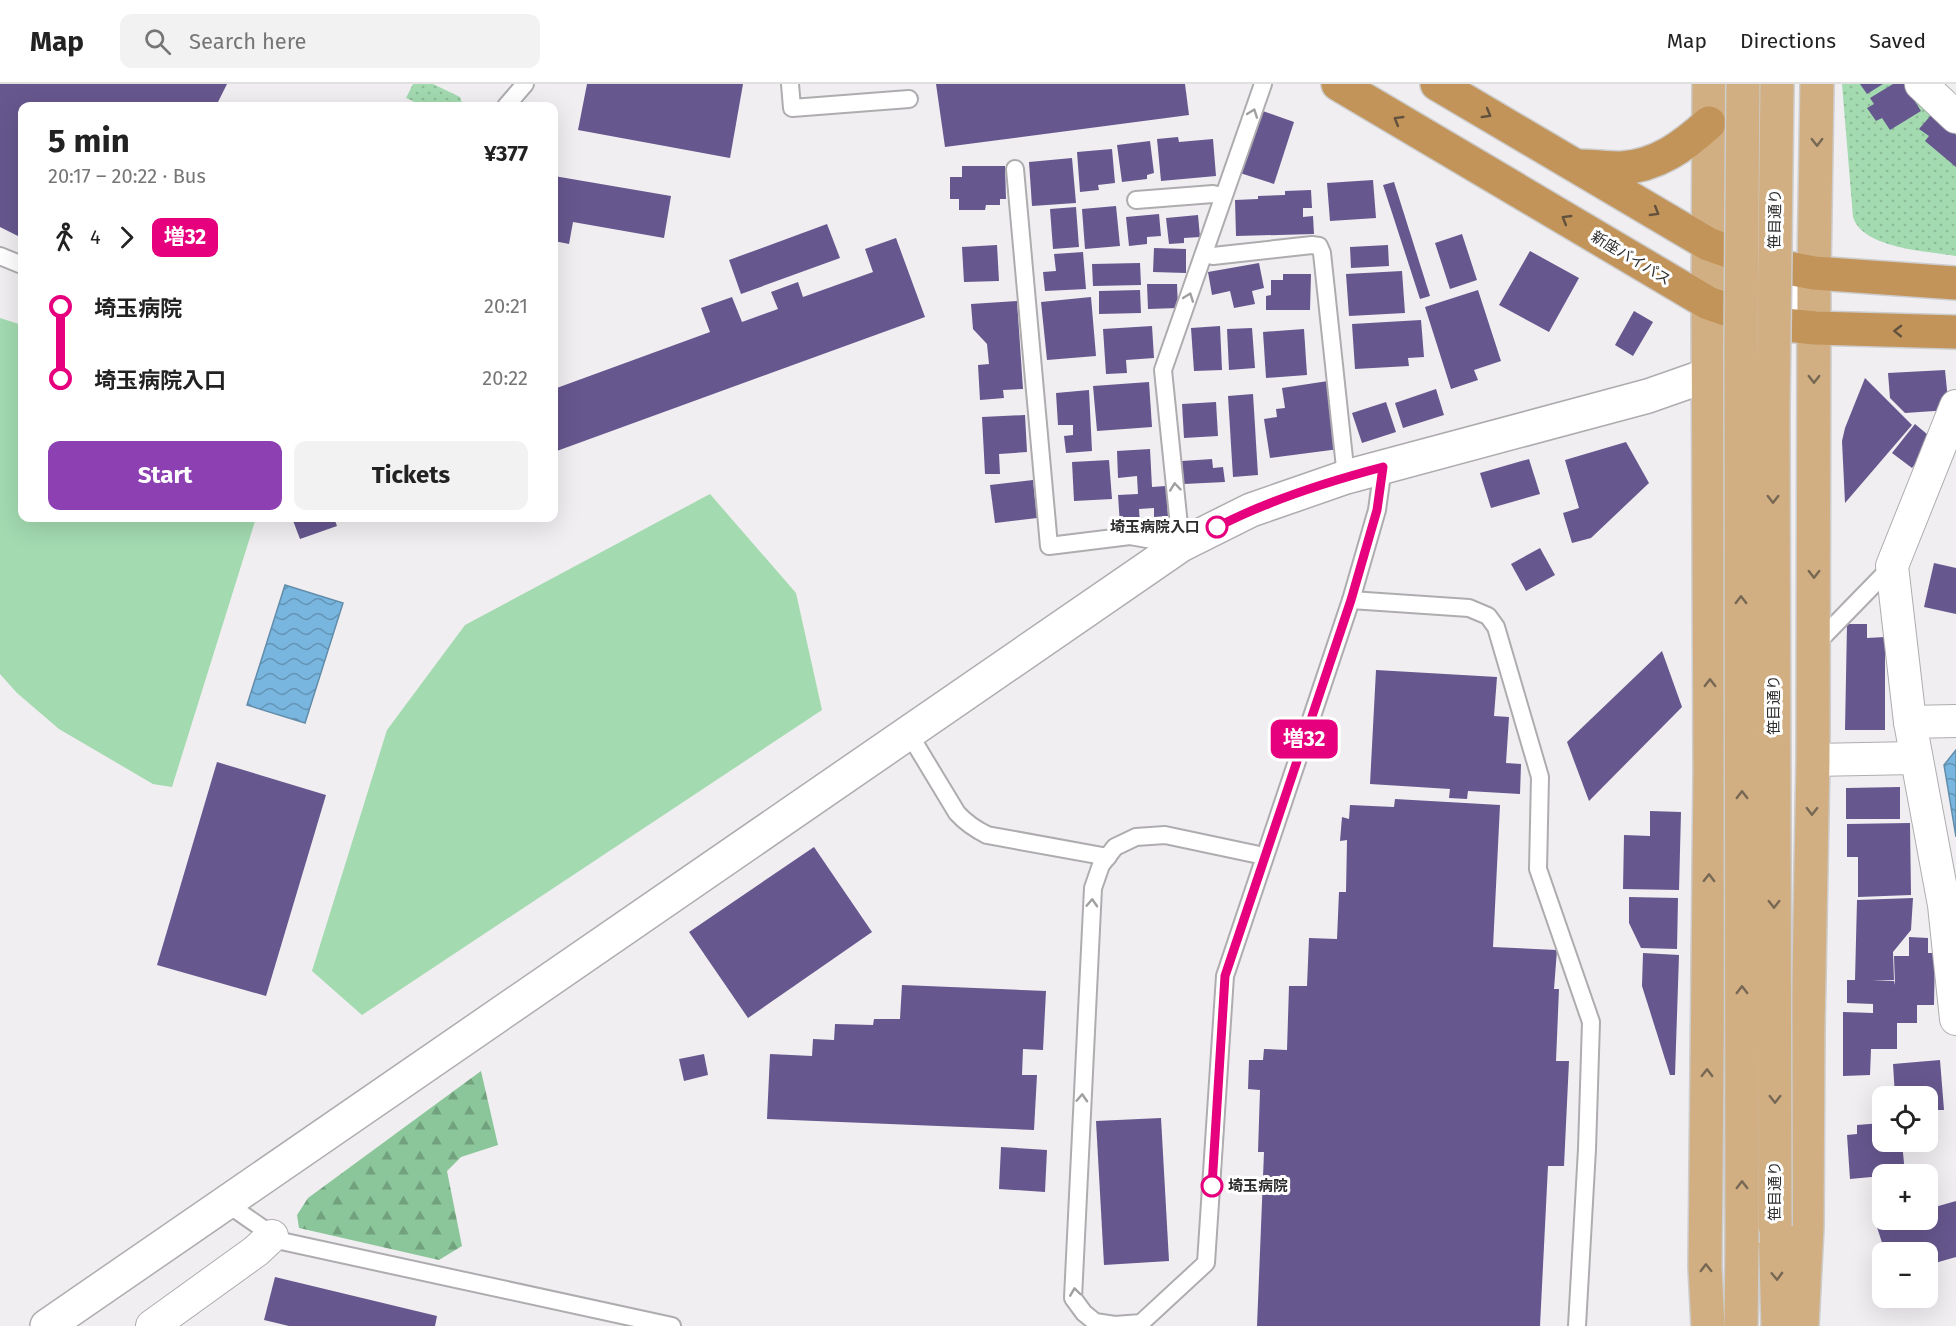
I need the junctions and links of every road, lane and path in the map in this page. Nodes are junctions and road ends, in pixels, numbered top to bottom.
1 (525, 84) edge
2 (790, 84) edge
3 (1263, 84) edge
4 (1338, 84) edge
5 (1437, 84) edge
6 (1709, 84) edge
7 (1743, 84) edge
8 (1777, 84) edge
9 (1818, 84) edge
10 (1921, 84) edge
11 (909, 99) dead end
12 (509, 102) edge
13 (1956, 117) edge
14 (1709, 123) junction
15 (1576, 166) junction
16 (1014, 169) dead end
17 (1223, 196) junction
18 (1136, 200) dead end
19 (1708, 244) junction
20 (1204, 254) junction
21 (0, 256) edge
22 (18, 263) edge
23 (1814, 273) junction
24 (1956, 283) edge
25 (1708, 303) junction
26 (1766, 323) junction
27 (1815, 328) junction
28 (1956, 332) edge
29 (1708, 375) junction
30 (1956, 406) edge
31 (1383, 467) junction
32 (1346, 477) junction
33 (1814, 498) junction
34 (1709, 501) junction
35 (1181, 545) junction
36 (1892, 566) junction
37 (1351, 600) junction
38 (1814, 647) junction
39 (1910, 722) junction
40 (1956, 722) edge
41 (908, 732) junction
42 (1915, 758) junction
43 (1813, 760) junction
44 (1108, 856) junction
45 (1264, 856) junction
46 (1956, 1019) edge
47 (226, 1203) junction
48 (272, 1236) junction
49 (1115, 1325) edge
50 (47, 1326) edge
51 (152, 1326) edge
52 (672, 1326) edge
53 (1577, 1326) edge
54 (1708, 1326) edge
55 (1741, 1326) edge
56 (1778, 1326) edge
57 (1802, 1326) edge

1 - 12 lane
2 - 11 lane
17 -> 3 lane
25 -> 4 highway, 新座バイパス
5 -> 15 highway
6 - 14 main road
55 -> 7 main road, bridge
8 -> 56 main road, 笹目通り, bridge
9 -> 23 main road
10 - 13 street
14 - 15 highway
14 - 19 main road
15 -> 19 highway
16 - 35 lane
17 - 18 lane
17 - 20 lane
19 - 23 highway
19 - 25 main road
20 - 32 lane
35 -> 20 lane
21 - 22 lane
23 - 24 highway
23 - 26 street
23 - 27 main road
25 - 26 highway, 新座バイパス
25 - 29 main road
26 - 27 highway, 新座バイパス
26 - 29 street
28 -> 27 highway, 新座バイパス
27 -> 33 main road
29 - 31 street
29 - 34 main road
30 - 36 street
31 - 32 street
31 - 37 lane
32 - 35 street
33 - 34 main road
33 -> 38 main road
54 -> 34 main road
35 - 41 street
36 - 38 lane
36 - 39 street
37 - 45 lane
37 - 53 lane
38 - 43 main road
39 - 40 street
39 - 42 street
41 - 44 lane
41 - 47 street
42 - 43 street
42 - 46 street
43 -> 57 main road
44 - 45 lane
49 -> 44 lane
45 - 49 lane
47 - 48 lane
47 - 50 street
48 - 51 street
48 - 52 lane

